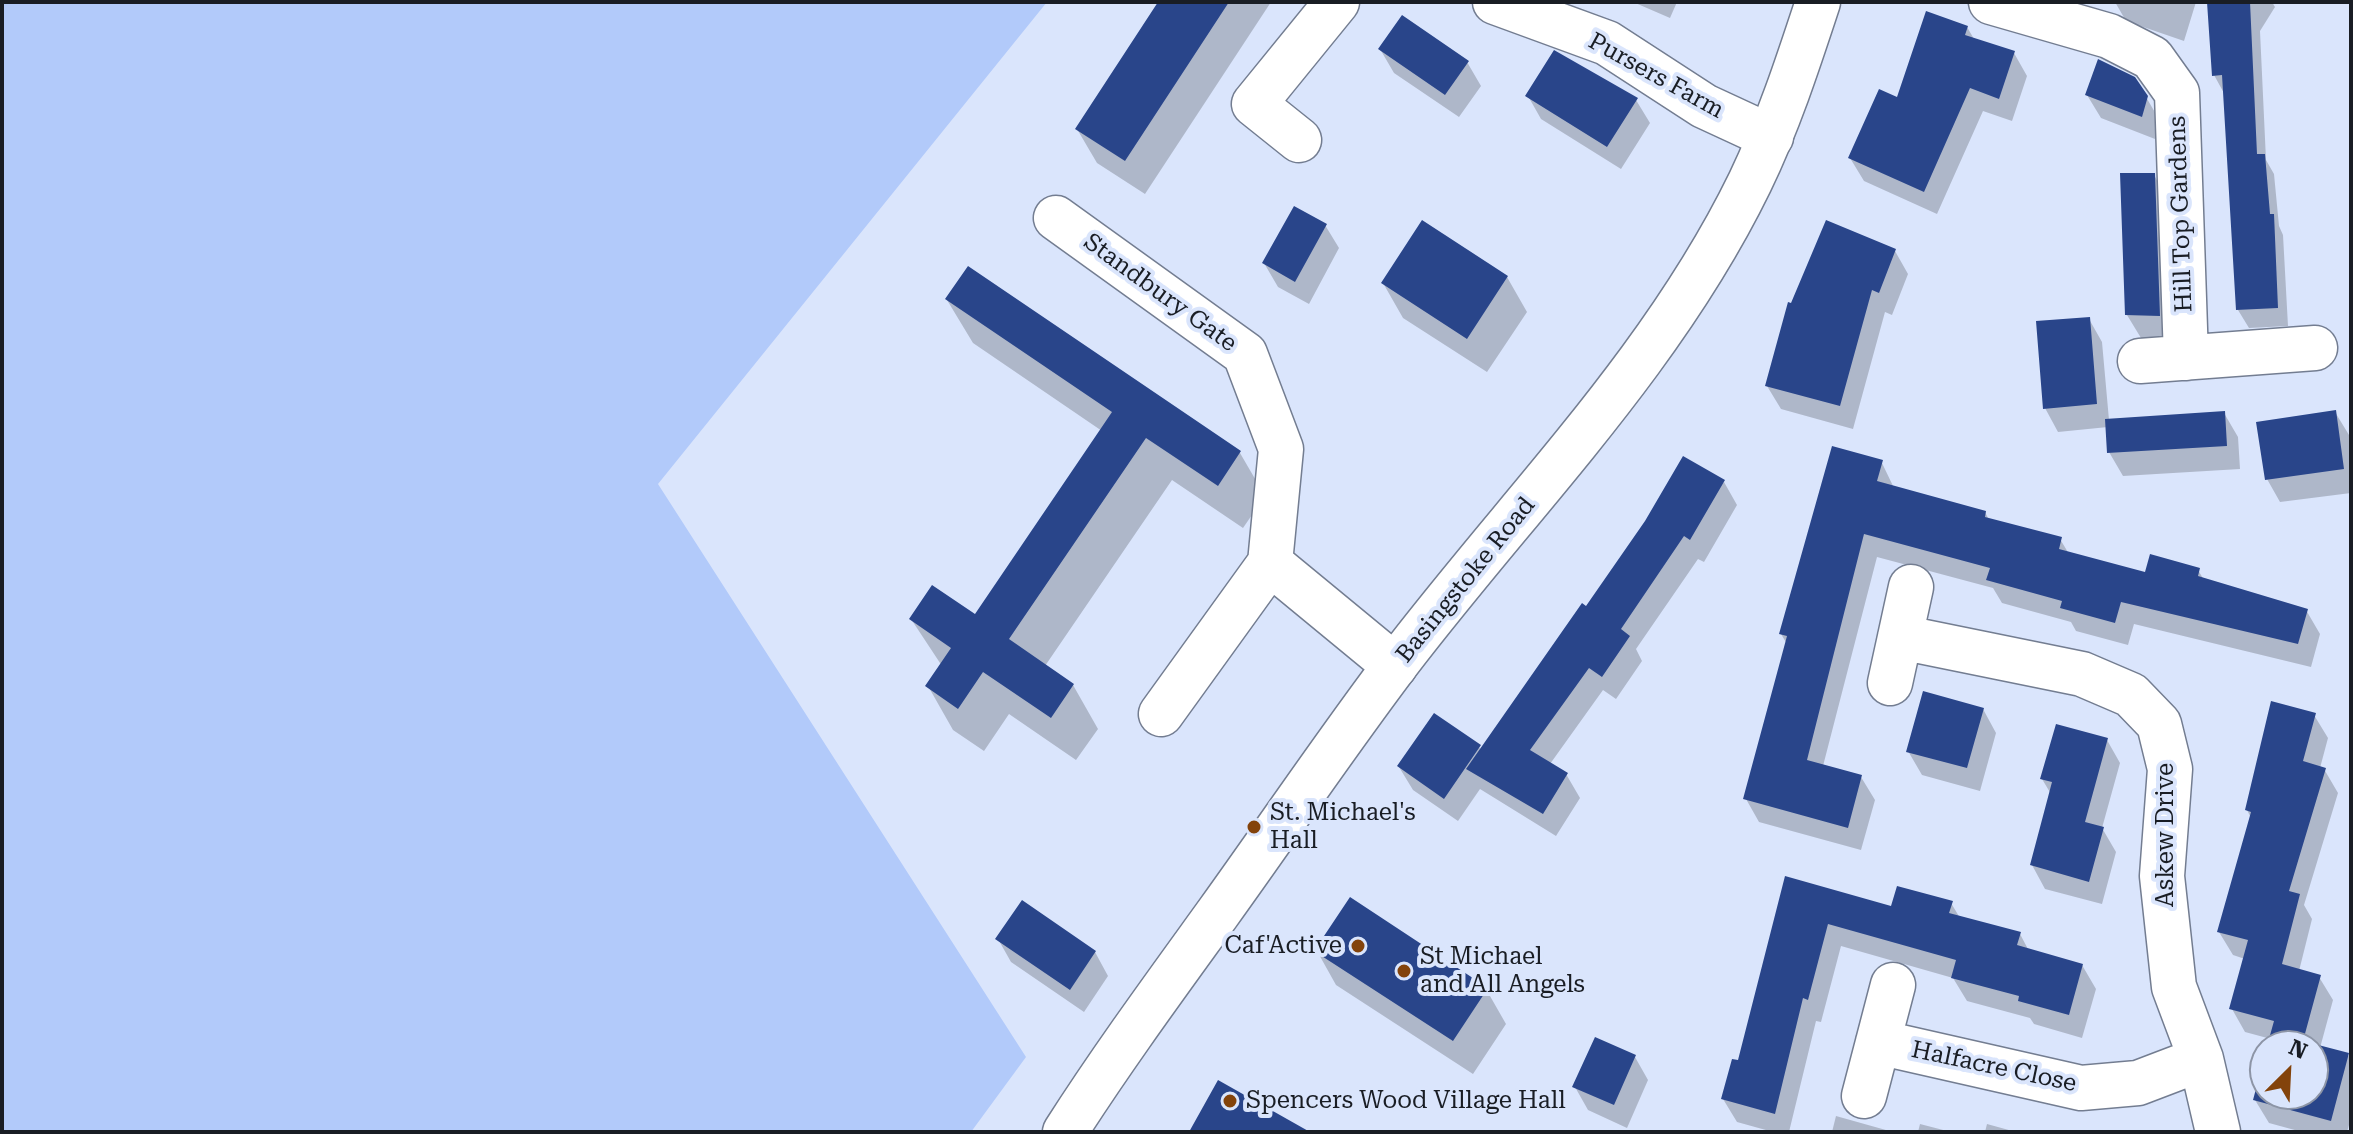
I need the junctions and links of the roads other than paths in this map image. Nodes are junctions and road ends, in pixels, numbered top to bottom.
1 (1337, 2) edge
2 (1495, 2) edge
3 (1818, 2) edge
4 (1991, 2) edge
5 (1771, 137) junction
6 (1299, 140) dead end
7 (1056, 218) dead end
8 (2315, 348) dead end
9 (2186, 358) junction
10 (2140, 361) dead end
11 (1270, 563) junction
12 (1911, 587) dead end
13 (1900, 637) junction
14 (1395, 666) junction
15 (1890, 683) dead end
16 (1161, 714) dead end
17 (1893, 985) dead end
18 (1878, 1042) junction
19 (2201, 1059) junction
20 (1864, 1096) dead end
21 (1065, 1132) edge
22 (2218, 1132) edge

1 - 6 street
2 - 5 street, Pursers Farm
3 - 5 street, Basingstoke Road
4 - 9 street, Hill Top Gardens
5 - 14 street, Basingstoke Road
7 - 11 street, Standbury Gate
8 - 9 street
9 - 10 street
11 - 14 street
11 - 16 street
12 - 13 street
13 - 15 street
13 - 19 street, Askew Drive
14 - 21 street, Basingstoke Road
17 - 18 street, Halfacre Close
18 - 19 street, Halfacre Close
18 - 20 street, Halfacre Close
19 - 22 street, Askew Drive

